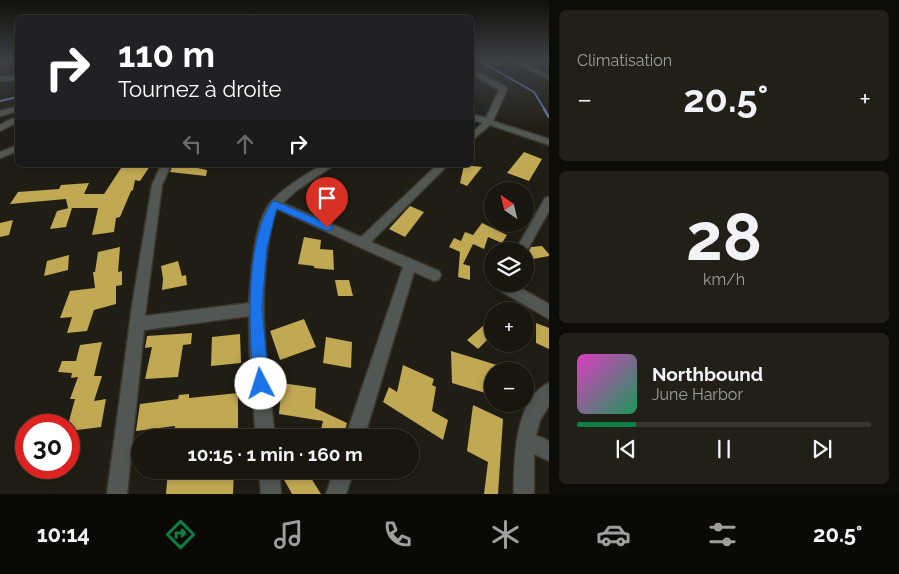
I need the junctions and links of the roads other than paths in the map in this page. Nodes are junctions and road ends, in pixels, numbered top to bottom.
1 (494, 83) edge
2 (15, 109) edge
3 (0, 114) edge
4 (474, 117) edge
5 (14, 121) dead end
6 (488, 122) junction
7 (0, 128) edge
8 (474, 135) edge
9 (549, 142) edge
10 (15, 149) edge
11 (0, 155) edge
12 (165, 167) edge
13 (326, 167) edge
14 (441, 167) edge
15 (549, 201) edge
16 (275, 204) junction
17 (526, 242) edge
18 (362, 243) junction
19 (410, 264) junction
20 (434, 275) dead end
21 (513, 292) edge
22 (256, 308) junction
23 (549, 312) edge
24 (136, 324) junction
25 (549, 392) edge
26 (265, 429) edge
27 (357, 429) edge
28 (525, 440) junction
29 (549, 451) edge
30 (270, 479) edge
31 (341, 479) edge
32 (117, 494) edge
33 (271, 494) edge
34 (336, 494) edge
35 (524, 494) edge

1 - 6 street
2 - 3 street
4 - 6 street
5 - 7 street
6 - 8 street
6 - 9 street
10 - 11 street
12 - 24 street
13 - 16 street
14 - 18 street
15 - 17 street
16 - 18 street
16 - 22 street
18 - 19 street
19 - 20 street
19 - 27 street
21 - 23 street
22 - 24 street
22 - 26 street
24 - 32 street
25 - 28 street
28 - 29 street
28 - 35 street
30 - 33 street
31 - 34 street

